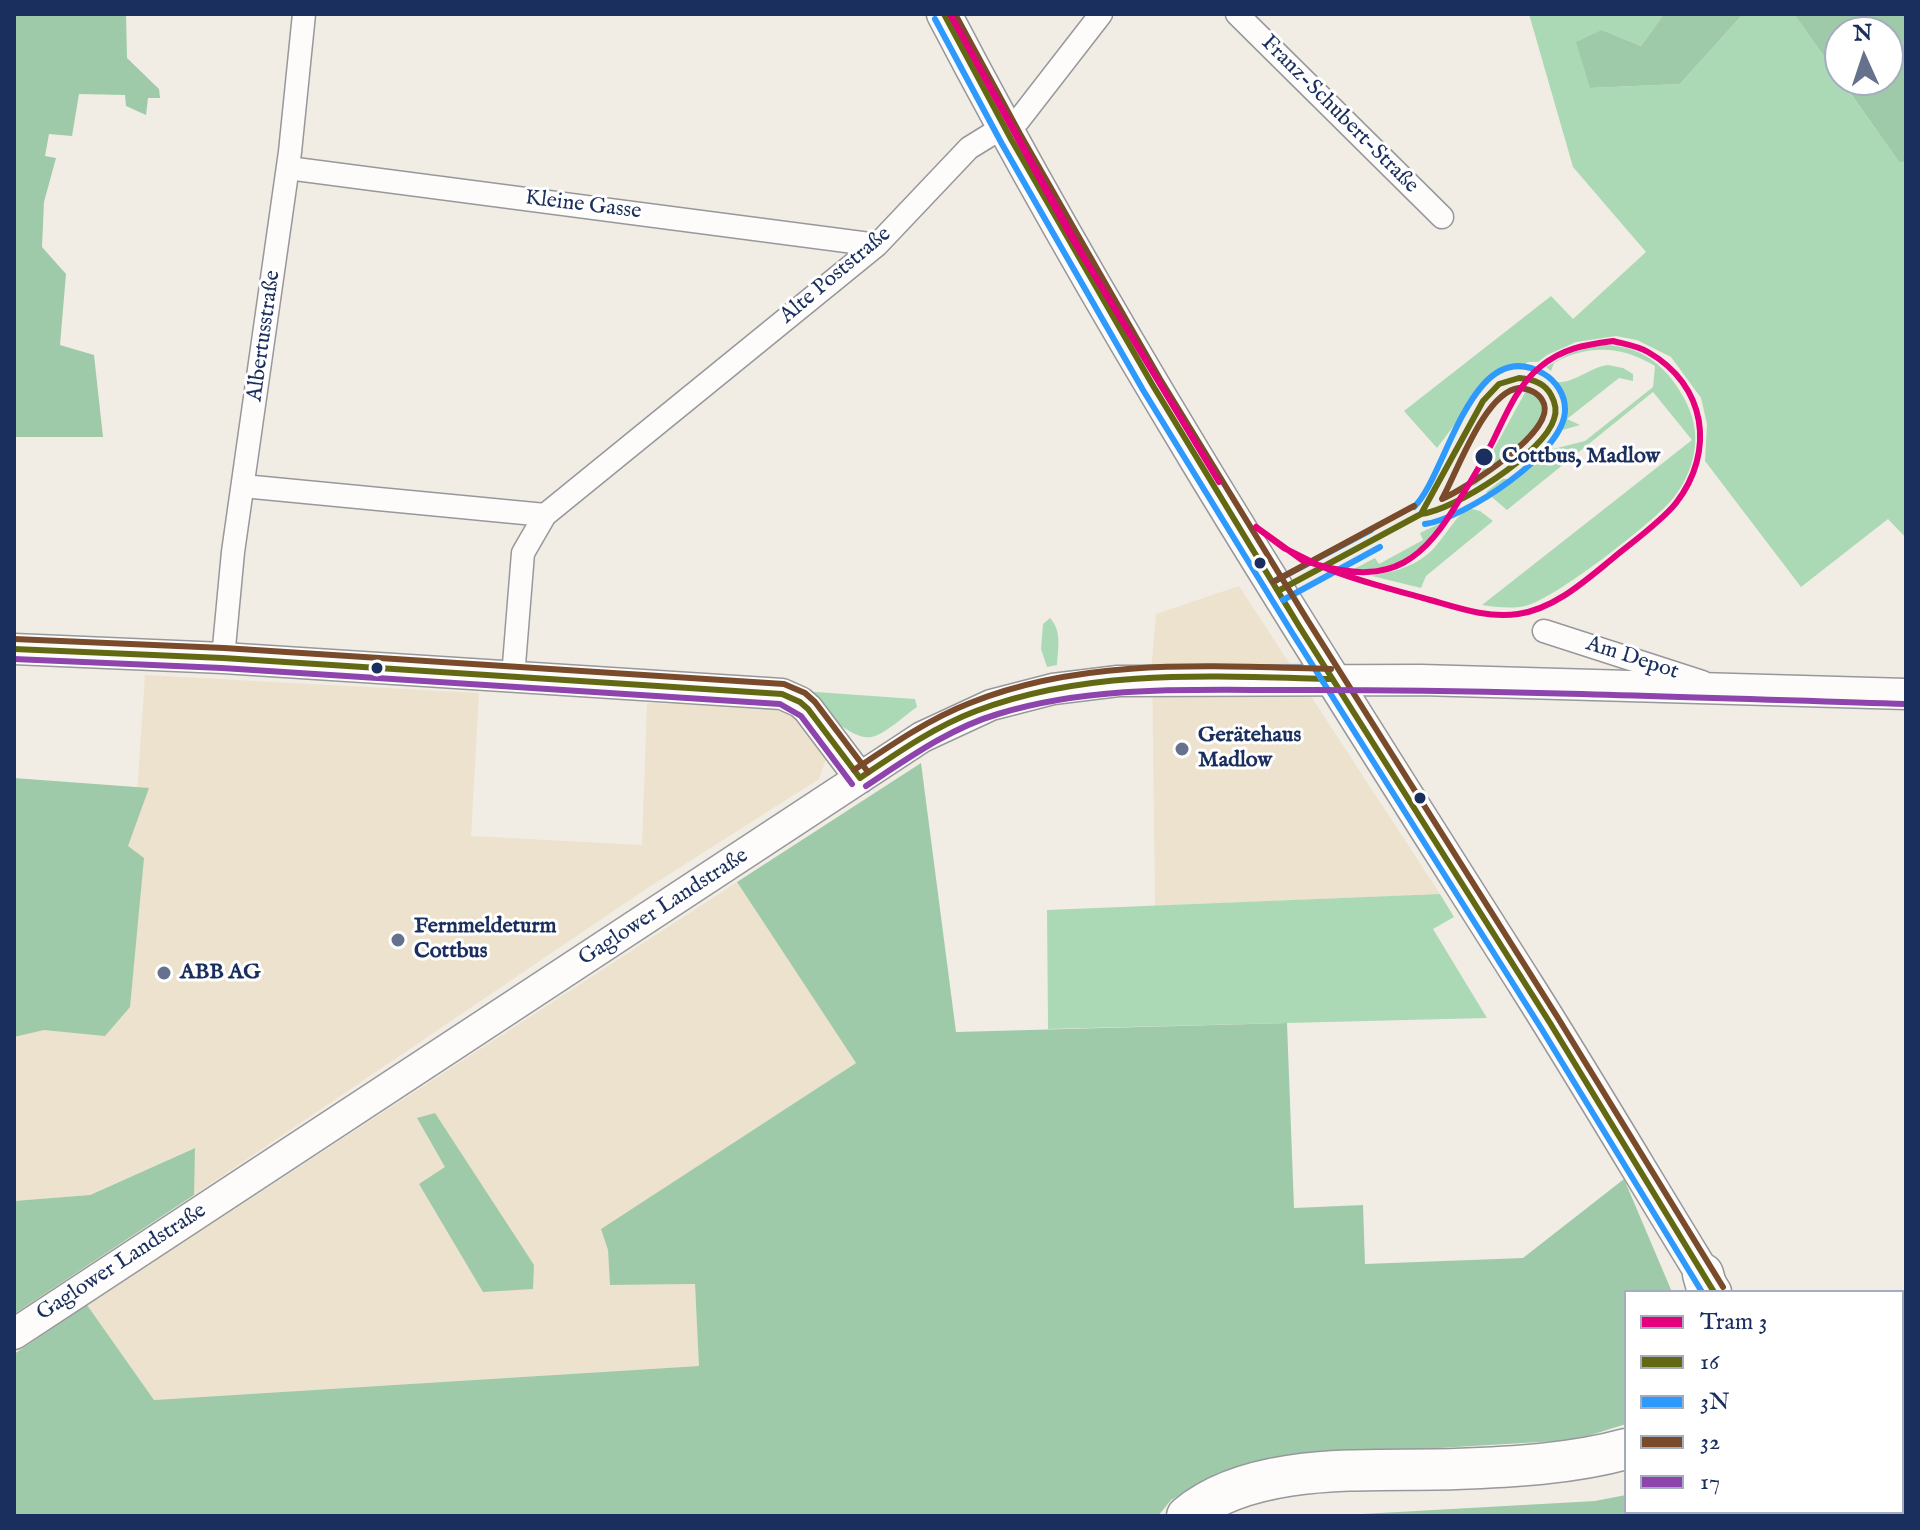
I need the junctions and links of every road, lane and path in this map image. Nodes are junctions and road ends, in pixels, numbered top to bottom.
1 (304, 14) edge
2 (944, 14) edge
3 (1101, 14) edge
4 (1237, 14) edge
5 (1003, 127) junction
6 (288, 168) junction
7 (1442, 217) dead end
8 (877, 245) junction
9 (243, 486) junction
10 (545, 515) junction
11 (1544, 631) dead end
12 (14, 649) edge
13 (223, 658) junction
14 (513, 677) junction
15 (1331, 679) junction
16 (1720, 688) junction
17 (1906, 694) edge
18 (860, 778) junction
19 (1708, 1286) edge
20 (14, 1334) edge
21 (1624, 1450) edge
22 (1624, 1478) edge
23 (1187, 1516) edge
24 (1241, 1516) edge

1 - 6 street, Albertusstraße
2 - 5 main road
3 - 5 street, Alte Poststraße
4 - 7 street, Franz-Schubert-Straße
5 - 8 street, Alte Poststraße
5 - 15 main road
6 - 8 street, Kleine Gasse
6 - 9 street, Albertusstraße
8 - 10 street, Alte Poststraße
9 - 10 street
9 - 13 street, Albertusstraße
10 - 14 street, Alte Poststraße
11 - 16 street, Am Depot
12 - 13 main road
13 - 14 main road
14 - 18 main road
15 - 16 main road, Gaglower Landstraße
15 - 18 main road, Gaglower Landstraße
15 - 19 main road
16 - 17 main road, Gaglower Landstraße
18 - 20 main road, Gaglower Landstraße
21 - 23 highway
22 - 24 highway

